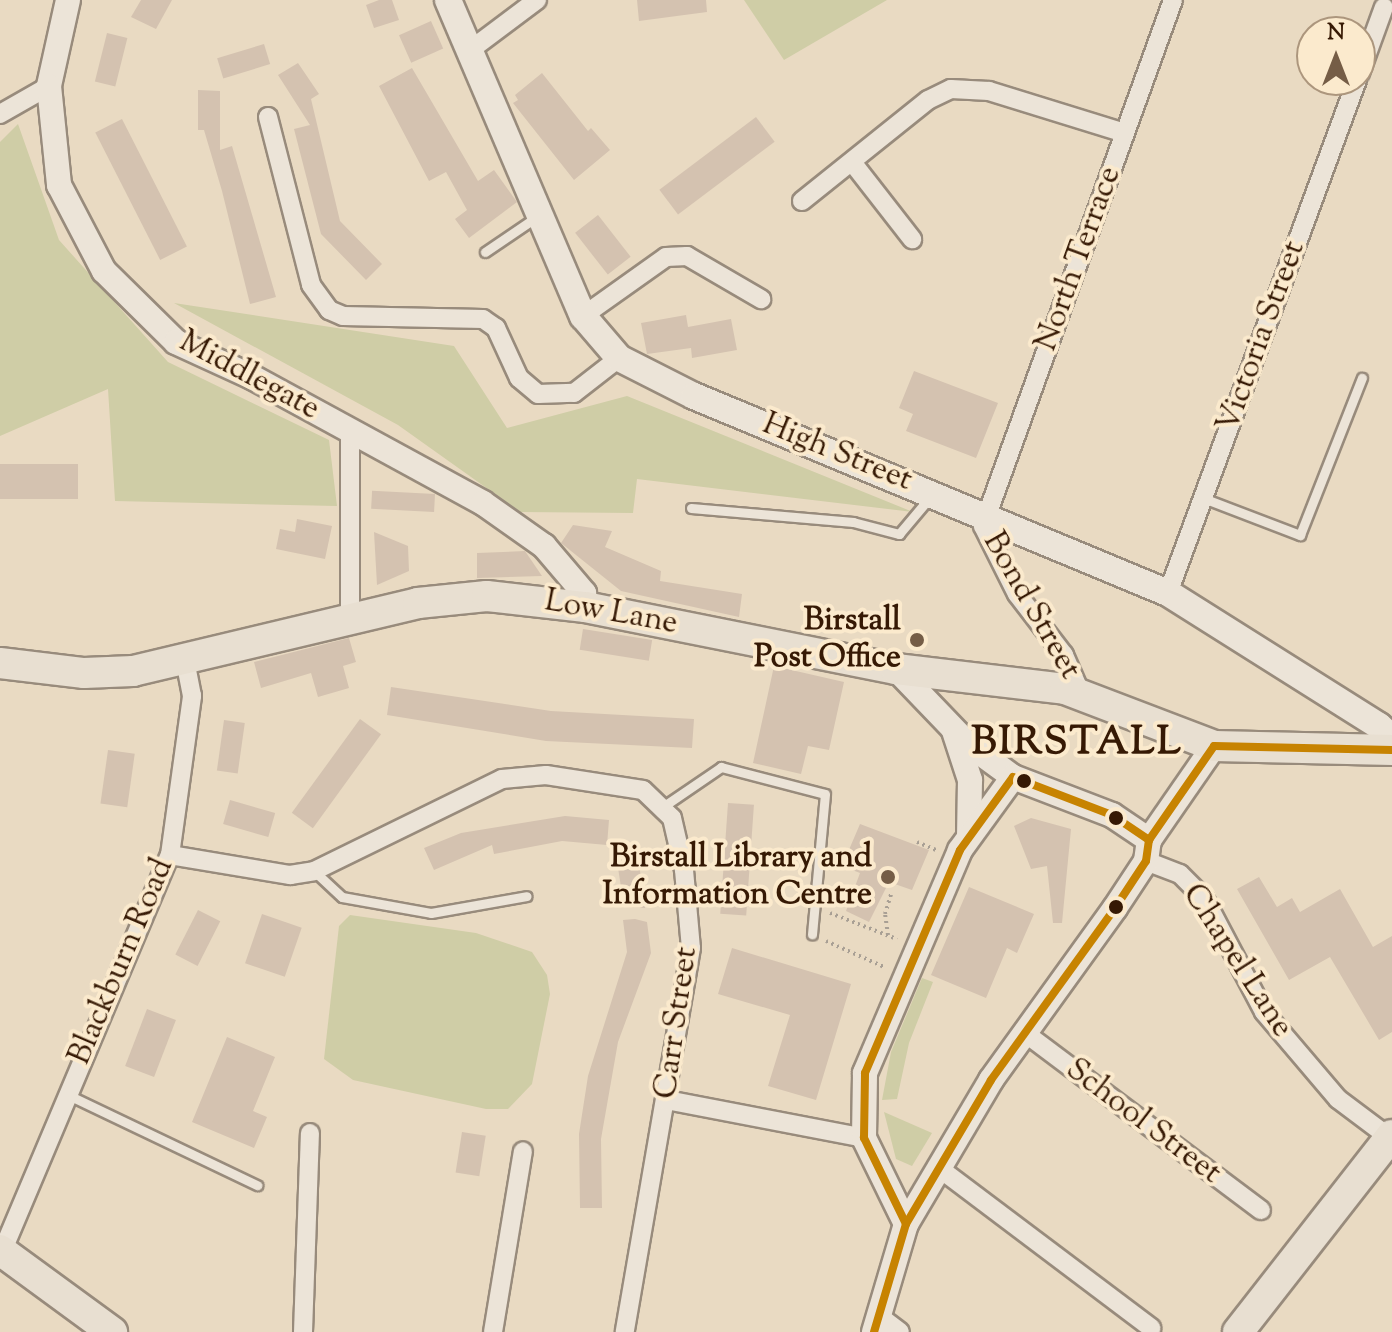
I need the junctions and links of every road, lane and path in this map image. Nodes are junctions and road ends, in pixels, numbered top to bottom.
1 (68, 0) edge
2 (448, 0) edge
3 (537, 0) edge
4 (1173, 0) edge
5 (1384, 7) dead end
6 (1376, 29) edge
7 (469, 51) junction
8 (49, 86) junction
9 (1351, 96) edge
10 (0, 114) edge
11 (268, 117) dead end
12 (1125, 133) junction
13 (852, 162) junction
14 (802, 201) dead end
15 (538, 216) junction
16 (912, 239) dead end
17 (485, 252) dead end
18 (761, 299) dead end
19 (583, 316) junction
20 (619, 358) junction
21 (1362, 378) dead end
22 (350, 429) junction
23 (934, 492) junction
24 (1203, 498) junction
25 (691, 508) dead end
26 (985, 518) junction
27 (1168, 593) junction
28 (585, 607) junction
29 (350, 617) junction
30 (185, 659) junction
31 (0, 663) edge
32 (896, 669) junction
33 (1081, 694) junction
34 (954, 729) junction
35 (1214, 746) junction
36 (1392, 750) edge
37 (1013, 777) junction
38 (661, 808) junction
39 (969, 838) junction
40 (1148, 850) junction
41 (170, 855) junction
42 (314, 871) junction
43 (891, 894) dead end
44 (527, 896) dead end
45 (815, 907) junction
46 (881, 933) dead end
47 (812, 934) joint
48 (888, 935) dead end
49 (904, 977) junction
50 (1025, 1033) junction
51 (66, 1094) junction
52 (667, 1100) junction
53 (310, 1133) dead end
54 (1391, 1136) edge
55 (864, 1138) junction
56 (523, 1151) dead end
57 (939, 1168) junction
58 (257, 1185) dead end
59 (1261, 1210) dead end
60 (906, 1224) junction
61 (1, 1251) edge
62 (876, 1324) edge
63 (1151, 1328) dead end
64 (112, 1332) edge
65 (303, 1332) edge
66 (493, 1332) edge
67 (625, 1332) edge
68 (900, 1332) edge
69 (1238, 1332) edge

1 - 8 street, Middlegate
2 - 7 main road, High Street
3 - 7 street
4 - 12 street, North Terrace
5 - 6 street
7 - 15 main road, High Street
8 - 10 street
8 - 22 street, Middlegate
9 - 24 street, Victoria Street
11 - 20 street
12 - 13 street
12 - 26 street, North Terrace
13 - 14 street
13 - 16 street
15 - 17 lane
15 - 19 main road, High Street
18 - 19 street
19 - 20 main road, High Street
20 - 23 main road, High Street
21 - 24 lane
22 - 28 street, Middlegate
22 - 29 street
23 - 25 lane
23 - 26 main road, High Street
24 - 27 street, Victoria Street
26 - 27 main road, High Street
26 - 33 street, Bond Street
27 - 36 main road, High Street
28 - 29 main road, Low Lane
28 - 32 main road, Low Lane
29 - 30 main road, Low Lane
30 - 31 main road, Low Lane
30 - 41 street, Blackburn Road
32 - 33 main road, Low Lane
32 - 34 street, Chapel Lane
33 - 35 main road, Low Lane
34 - 37 street, Chapel Lane
34 - 39 street
35 - 36 main road
35 - 40 street
37 - 39 street
37 - 40 street, Chapel Lane
38 - 42 street
38 - 45 lane
38 - 52 street, Carr Street
39 - 49 street
40 - 50 street
40 - 54 street, Chapel Lane
41 - 42 street
41 - 51 street, Blackburn Road
42 - 44 lane
43 - 48 path
45 - 46 path
45 - 47 lane
47 - 49 path
49 - 55 street
50 - 57 street
50 - 59 street, School Street
51 - 58 lane
51 - 61 street, Blackburn Road
52 - 55 street
52 - 67 street, Carr Street
53 - 65 street
54 - 69 main road
55 - 60 street
56 - 66 street
57 - 60 street
57 - 63 street
60 - 62 street
61 - 64 main road
62 - 68 street

